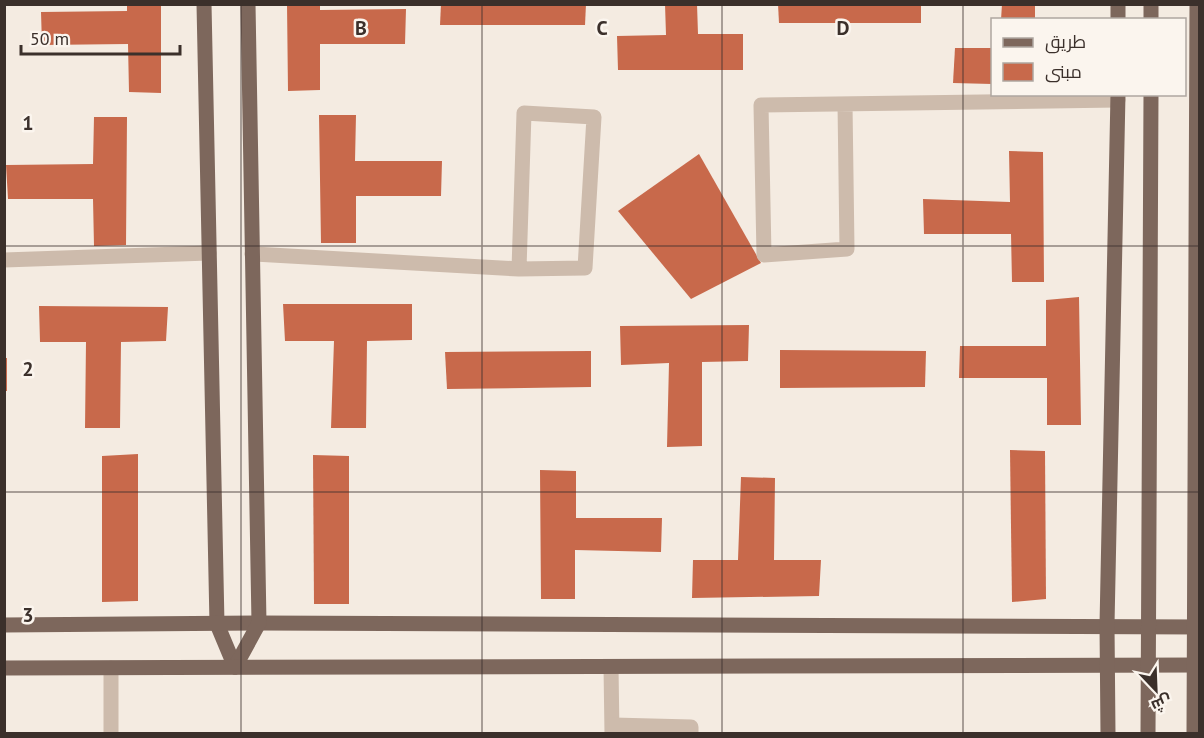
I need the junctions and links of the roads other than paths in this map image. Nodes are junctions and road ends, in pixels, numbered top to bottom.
1 (204, 4) edge
2 (248, 4) edge
3 (1197, 4) edge
4 (1151, 96) edge
5 (1118, 98) edge
6 (845, 104) junction
7 (209, 253) junction
8 (252, 254) junction
9 (4, 260) edge
10 (519, 269) junction
11 (259, 623) junction
12 (217, 624) junction
13 (4, 625) edge
14 (1107, 625) junction
15 (1147, 626) junction
16 (1197, 627) edge
17 (1107, 665) junction
18 (1197, 665) edge
19 (1147, 666) junction
20 (611, 667) junction
21 (4, 668) edge
22 (111, 668) junction
23 (235, 668) junction
24 (613, 729) edge
25 (111, 734) edge
26 (691, 734) edge
27 (1108, 734) edge
28 (1148, 734) edge
29 (1194, 734) edge

1 - 7 main road
2 - 8 main road
3 - 16 main road
4 - 15 main road
5 - 6 street
5 - 14 main road
6 - 6 street
7 - 9 street
7 - 12 main road
8 - 10 street
8 - 11 main road
10 - 10 street
11 - 12 main road
11 - 14 main road
11 - 23 main road
12 - 13 main road
12 - 23 main road
14 - 15 main road
14 - 17 main road
15 - 16 main road
15 - 19 main road
16 - 18 main road
17 - 19 main road
17 - 20 main road
17 - 27 main road
18 - 19 main road
18 - 29 main road
19 - 28 main road
20 - 23 main road
20 - 24 street
21 - 22 main road
22 - 23 main road
22 - 25 street
24 - 26 street

